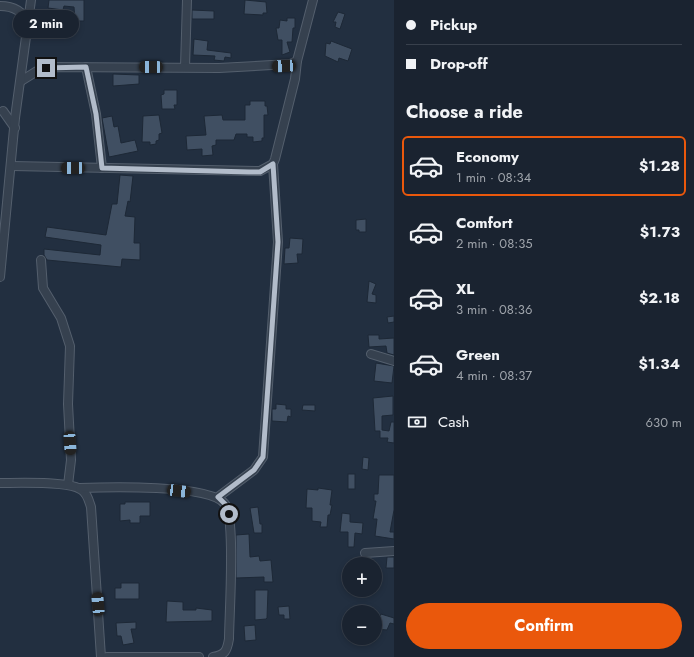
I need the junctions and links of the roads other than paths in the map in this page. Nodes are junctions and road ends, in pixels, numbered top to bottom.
1 (31, 0) edge
2 (187, 0) edge
3 (313, 0) edge
4 (0, 6) edge
5 (28, 23) junction
6 (297, 61) junction
7 (86, 67) junction
8 (185, 67) junction
9 (22, 81) junction
10 (18, 104) junction
11 (1, 111) edge
12 (15, 128) junction
13 (273, 164) junction
14 (12, 166) junction
15 (102, 168) junction
16 (42, 260) dead end
17 (0, 277) edge
18 (371, 354) dead end
19 (394, 361) edge
20 (0, 483) edge
21 (68, 485) junction
22 (80, 488) junction
23 (218, 497) junction
24 (394, 551) edge
25 (366, 553) dead end
26 (101, 657) edge
27 (107, 657) edge
28 (199, 657) edge
29 (214, 657) edge

1 - 5 street
2 - 8 street
3 - 6 street
4 - 5 street
5 - 9 street
6 - 8 street
6 - 13 street
7 - 8 street
7 - 9 street
7 - 15 street
9 - 10 street
10 - 11 street
10 - 12 street
11 - 12 street
12 - 14 street
13 - 15 street
13 - 23 street
14 - 15 street
14 - 17 street
16 - 21 street
18 - 19 street
20 - 21 street
21 - 22 street
22 - 23 street
22 - 26 street
23 - 29 street
24 - 25 street
27 - 28 street

